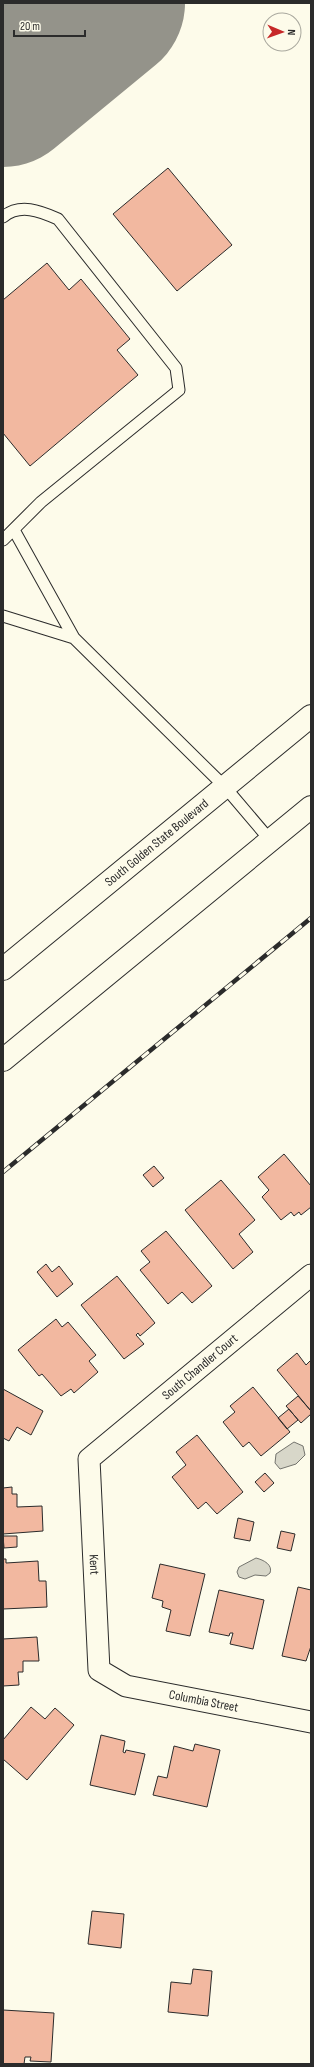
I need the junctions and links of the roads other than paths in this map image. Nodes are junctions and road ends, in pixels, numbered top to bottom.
1 (3, 217) edge
2 (14, 530) junction
3 (3, 540) edge
4 (3, 616) edge
5 (74, 638) junction
6 (311, 716) edge
7 (225, 787) junction
8 (311, 807) edge
9 (270, 840) junction
10 (3, 969) edge
11 (3, 1060) edge
12 (311, 1275) edge
13 (89, 1459) joint
14 (99, 1670) joint
15 (311, 1722) edge

1 - 2 lane
2 - 3 lane
2 - 5 lane
4 - 5 lane
5 - 7 lane
6 - 7 main road, South Golden State Boulevard
7 - 9 lane
7 - 10 main road, South Golden State Boulevard
8 - 9 main road
9 - 11 main road
12 - 13 street, South Chandler Court
13 - 14 street, Kent
14 - 15 street, Columbia Street

